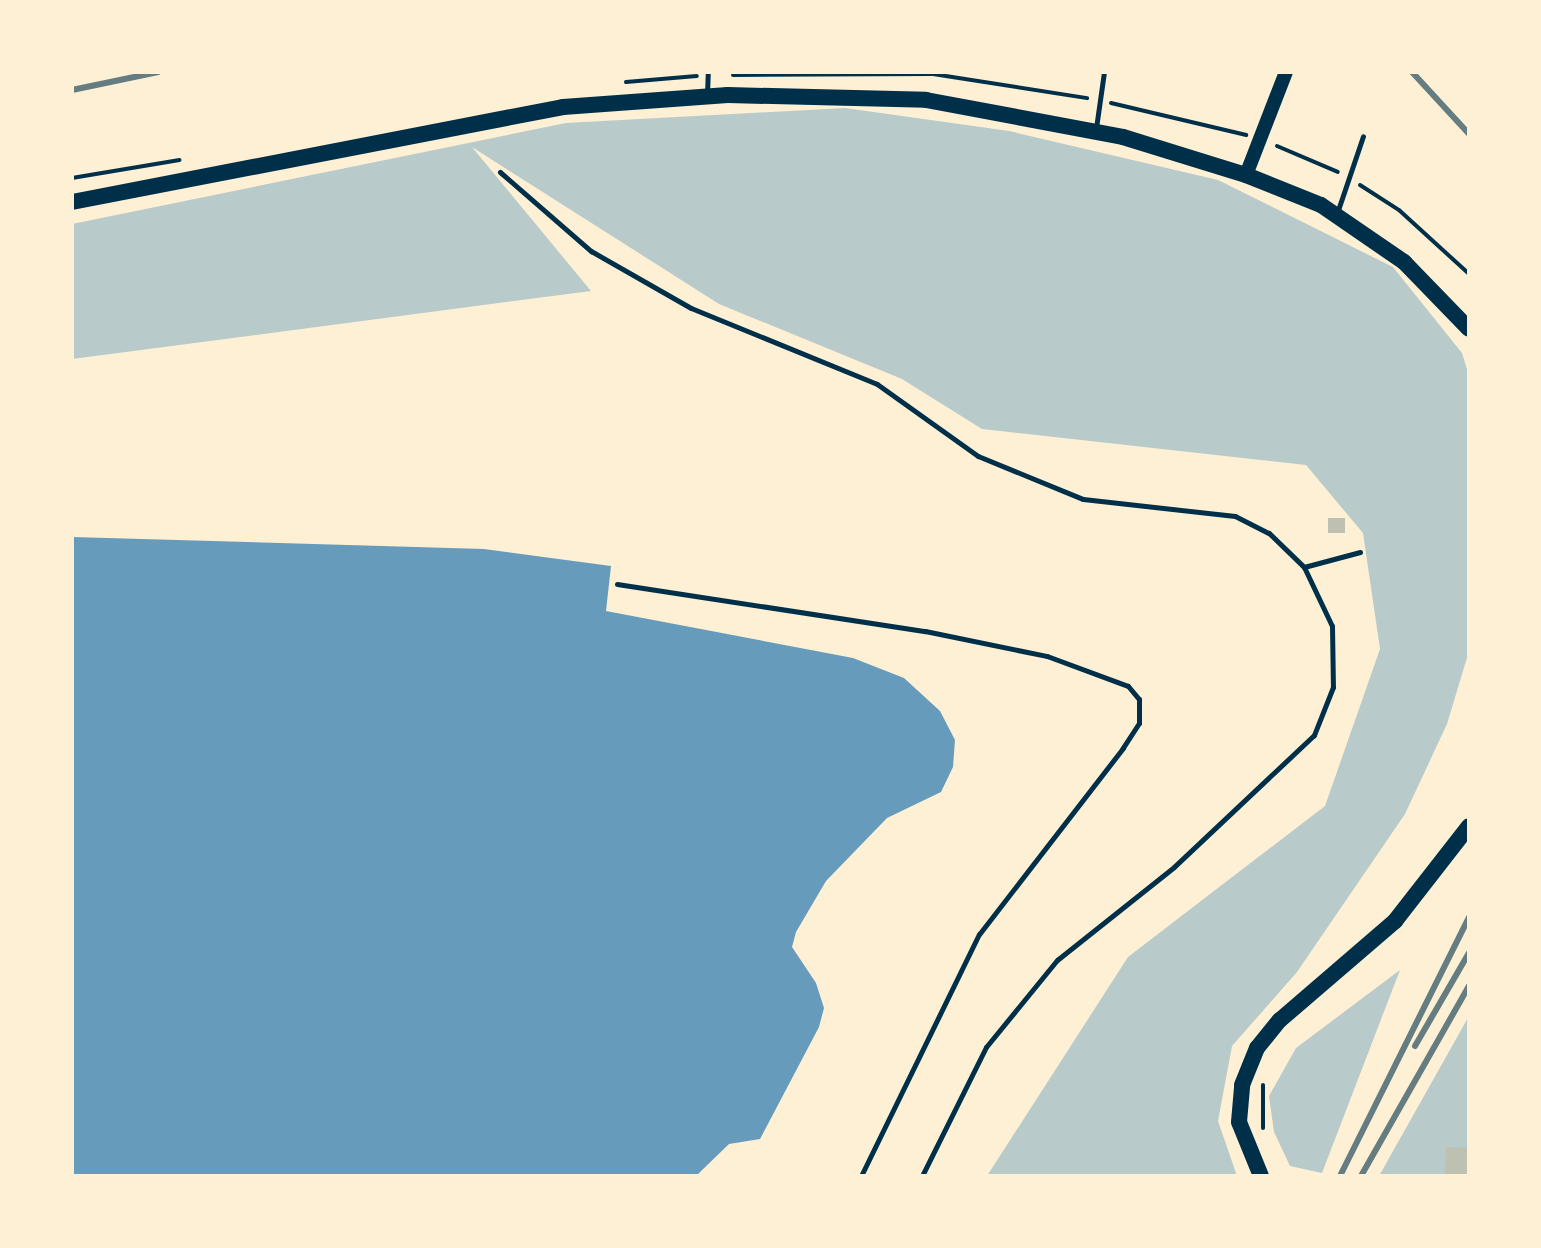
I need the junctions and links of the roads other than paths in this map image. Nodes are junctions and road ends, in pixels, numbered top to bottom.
1 (708, 72) edge
2 (1104, 72) edge
3 (1286, 72) edge
4 (707, 96) junction
5 (1095, 129) junction
6 (1363, 136) dead end
7 (500, 172) dead end
8 (1246, 175) junction
9 (72, 202) edge
10 (1336, 214) junction
11 (1469, 329) edge
12 (1360, 552) dead end
13 (1304, 567) junction
14 (617, 584) dead end
15 (1469, 826) edge
16 (861, 1176) edge
17 (922, 1176) edge
18 (1261, 1176) edge

1 - 4 lane
2 - 5 lane
3 - 8 main road
4 - 5 main road
4 - 9 main road
5 - 8 main road
6 - 10 lane
7 - 13 lane
8 - 10 main road
10 - 11 main road
12 - 13 lane
13 - 17 lane
14 - 16 lane
15 - 18 main road

